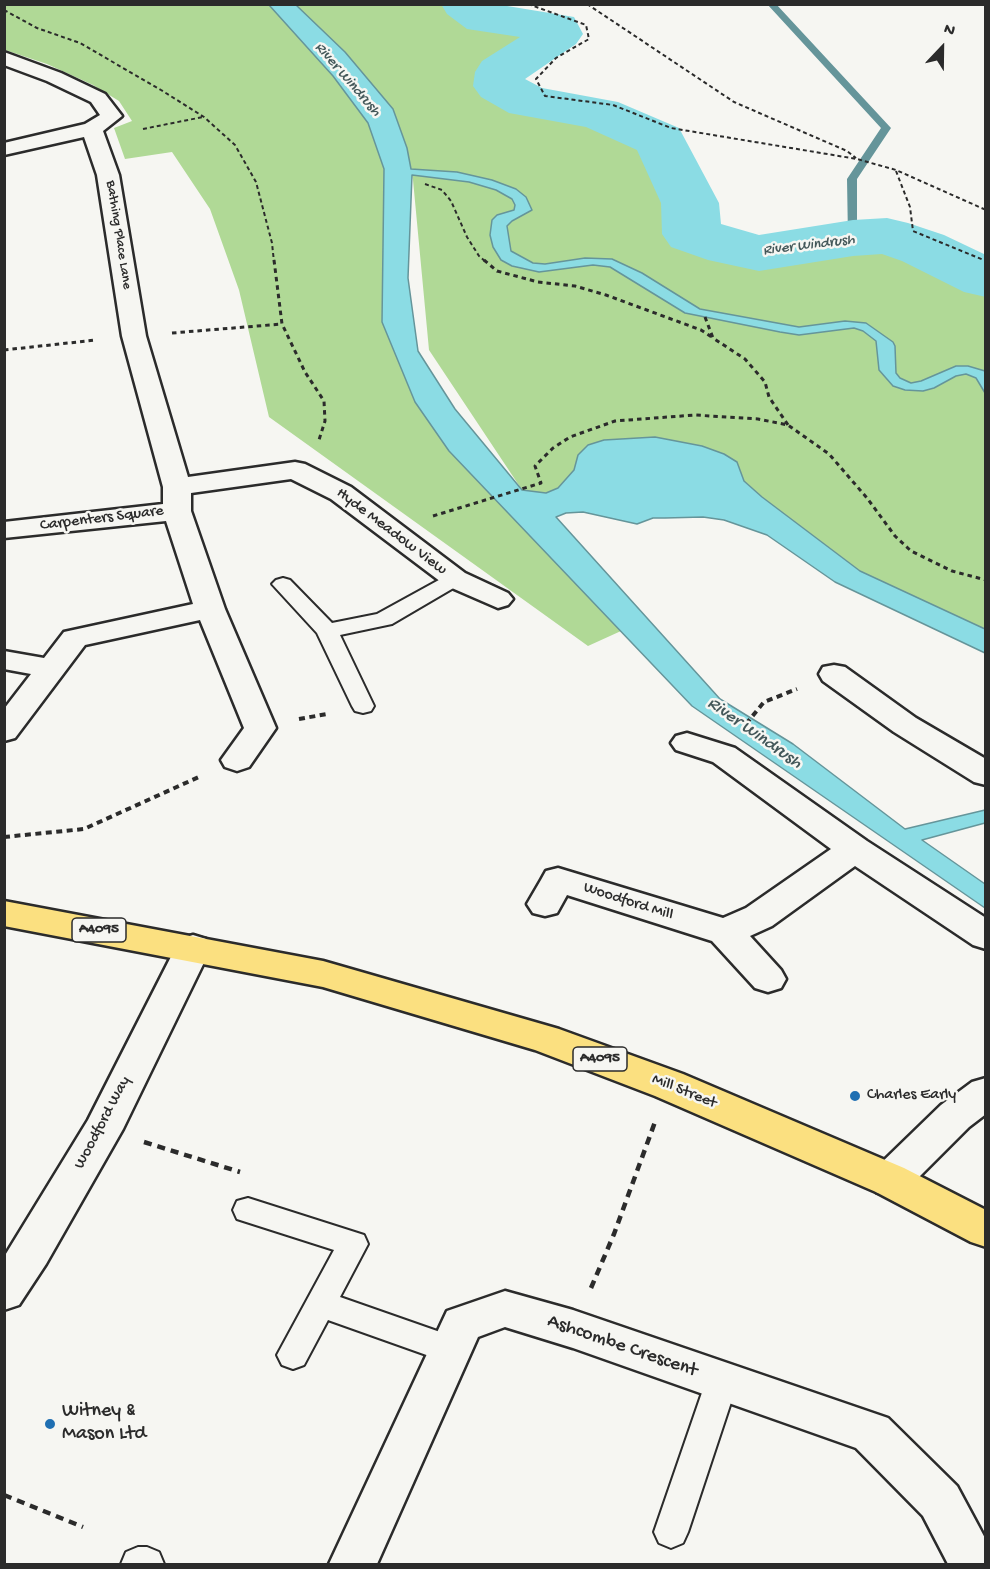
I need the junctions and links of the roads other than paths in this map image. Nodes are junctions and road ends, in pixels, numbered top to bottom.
1 (4, 58) edge
2 (94, 134) junction
3 (4, 149) edge
4 (177, 499) junction
5 (4, 531) edge
6 (454, 579) junction
7 (283, 584) dead end
8 (498, 598) dead end
9 (210, 609) junction
10 (327, 631) junction
11 (4, 660) edge
12 (52, 669) junction
13 (834, 674) dead end
14 (363, 706) road end
15 (4, 731) edge
16 (687, 743) dead end
17 (237, 760) road end
18 (986, 774) edge
19 (855, 849) junction
20 (545, 904) dead end
21 (4, 913) edge
22 (724, 932) junction
23 (986, 936) edge
24 (193, 948) junction
25 (768, 979) dead end
26 (986, 1093) edge
27 (890, 1180) junction
28 (248, 1210) dead end
29 (986, 1230) edge
30 (4, 1292) edge
31 (320, 1304) junction
32 (449, 1349) junction
33 (292, 1355) dead end
34 (722, 1381) junction
35 (671, 1532) dead end
36 (138, 1564) edge
37 (147, 1564) edge
38 (353, 1564) edge
39 (973, 1564) edge

1 - 2 street
2 - 3 street
2 - 4 street, Bathing Place Lane
4 - 5 street, Carpenters Square
4 - 6 street, Hyde Meadow View
4 - 9 street
6 - 8 street, Hyde Meadow View
6 - 10 lane
7 - 10 lane
9 - 12 street
9 - 17 street
10 - 14 lane
11 - 12 street
12 - 15 street
13 - 18 street
16 - 19 street
19 - 22 street
19 - 23 street
20 - 22 street, Woodford Mill
21 - 24 main road, A4095
22 - 25 street, Woodford Mill
24 - 27 main road, Mill Street / A4095
24 - 30 street, Woodford Way
26 - 27 street
27 - 29 main road, Mill Street / A4095
28 - 31 lane
31 - 32 lane
31 - 33 lane
32 - 34 street, Ashcombe Crescent
32 - 38 street, Ashcombe Crescent
34 - 35 lane
34 - 39 street, Ashcombe Crescent
36 - 37 lane

